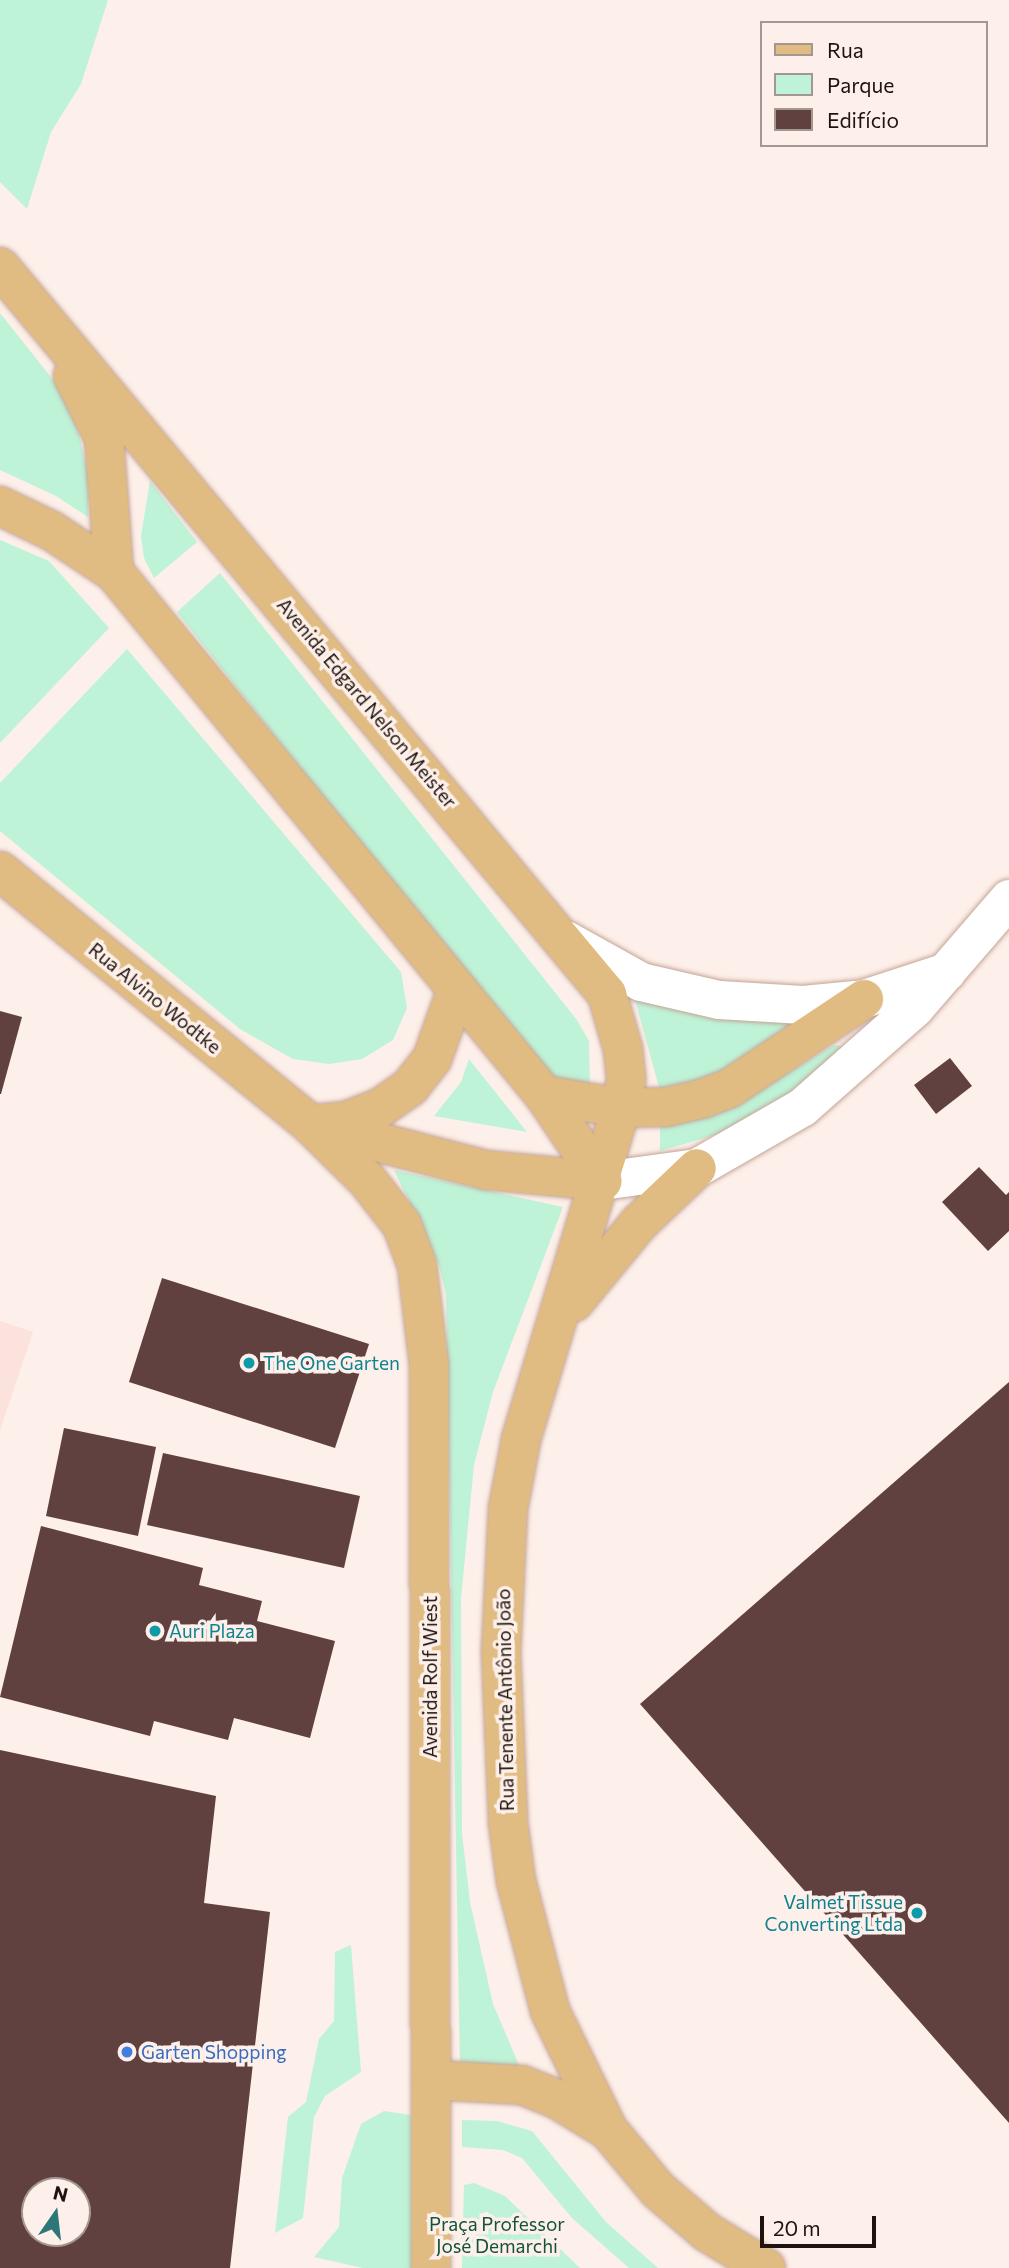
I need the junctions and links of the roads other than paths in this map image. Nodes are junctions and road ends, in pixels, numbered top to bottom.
1 (0, 267) edge
2 (36, 309) junction
3 (0, 506) edge
4 (0, 528) edge
5 (114, 572) junction
6 (0, 871) edge
7 (1009, 899) edge
8 (566, 940) junction
9 (952, 970) junction
10 (457, 989) junction
11 (864, 999) junction
12 (544, 1095) junction
13 (621, 1108) junction
14 (310, 1125) junction
15 (696, 1168) junction
16 (602, 1181) junction
17 (553, 1333) junction
18 (433, 2080) junction
19 (608, 2130) junction
20 (432, 2268) edge
21 (766, 2268) edge

1 - 2 main road, Avenida Edgard Nelson Meister
2 - 5 main road
2 - 8 main road, Avenida Edgard Nelson Meister
3 - 5 main road
4 - 5 main road
5 - 10 main road
6 - 14 main road, Rua Alvino Wodtke
7 - 9 street
8 - 11 street
8 - 13 main road, Avenida Edgard Nelson Meister
9 - 11 street
9 - 15 street
10 - 12 main road
10 - 14 main road
11 - 13 main road
12 - 13 main road
12 - 16 main road
13 - 16 main road, Avenida Edgard Nelson Meister
14 - 16 main road
14 - 18 main road, Avenida Rolf Wiest
15 - 16 street
15 - 17 main road
16 - 17 main road, Rua Tenente Antônio João
17 - 19 main road, Rua Tenente Antônio João
18 - 19 main road
18 - 20 main road, Avenida Rolf Wiest
19 - 21 main road, Rua Tenente Antônio João

